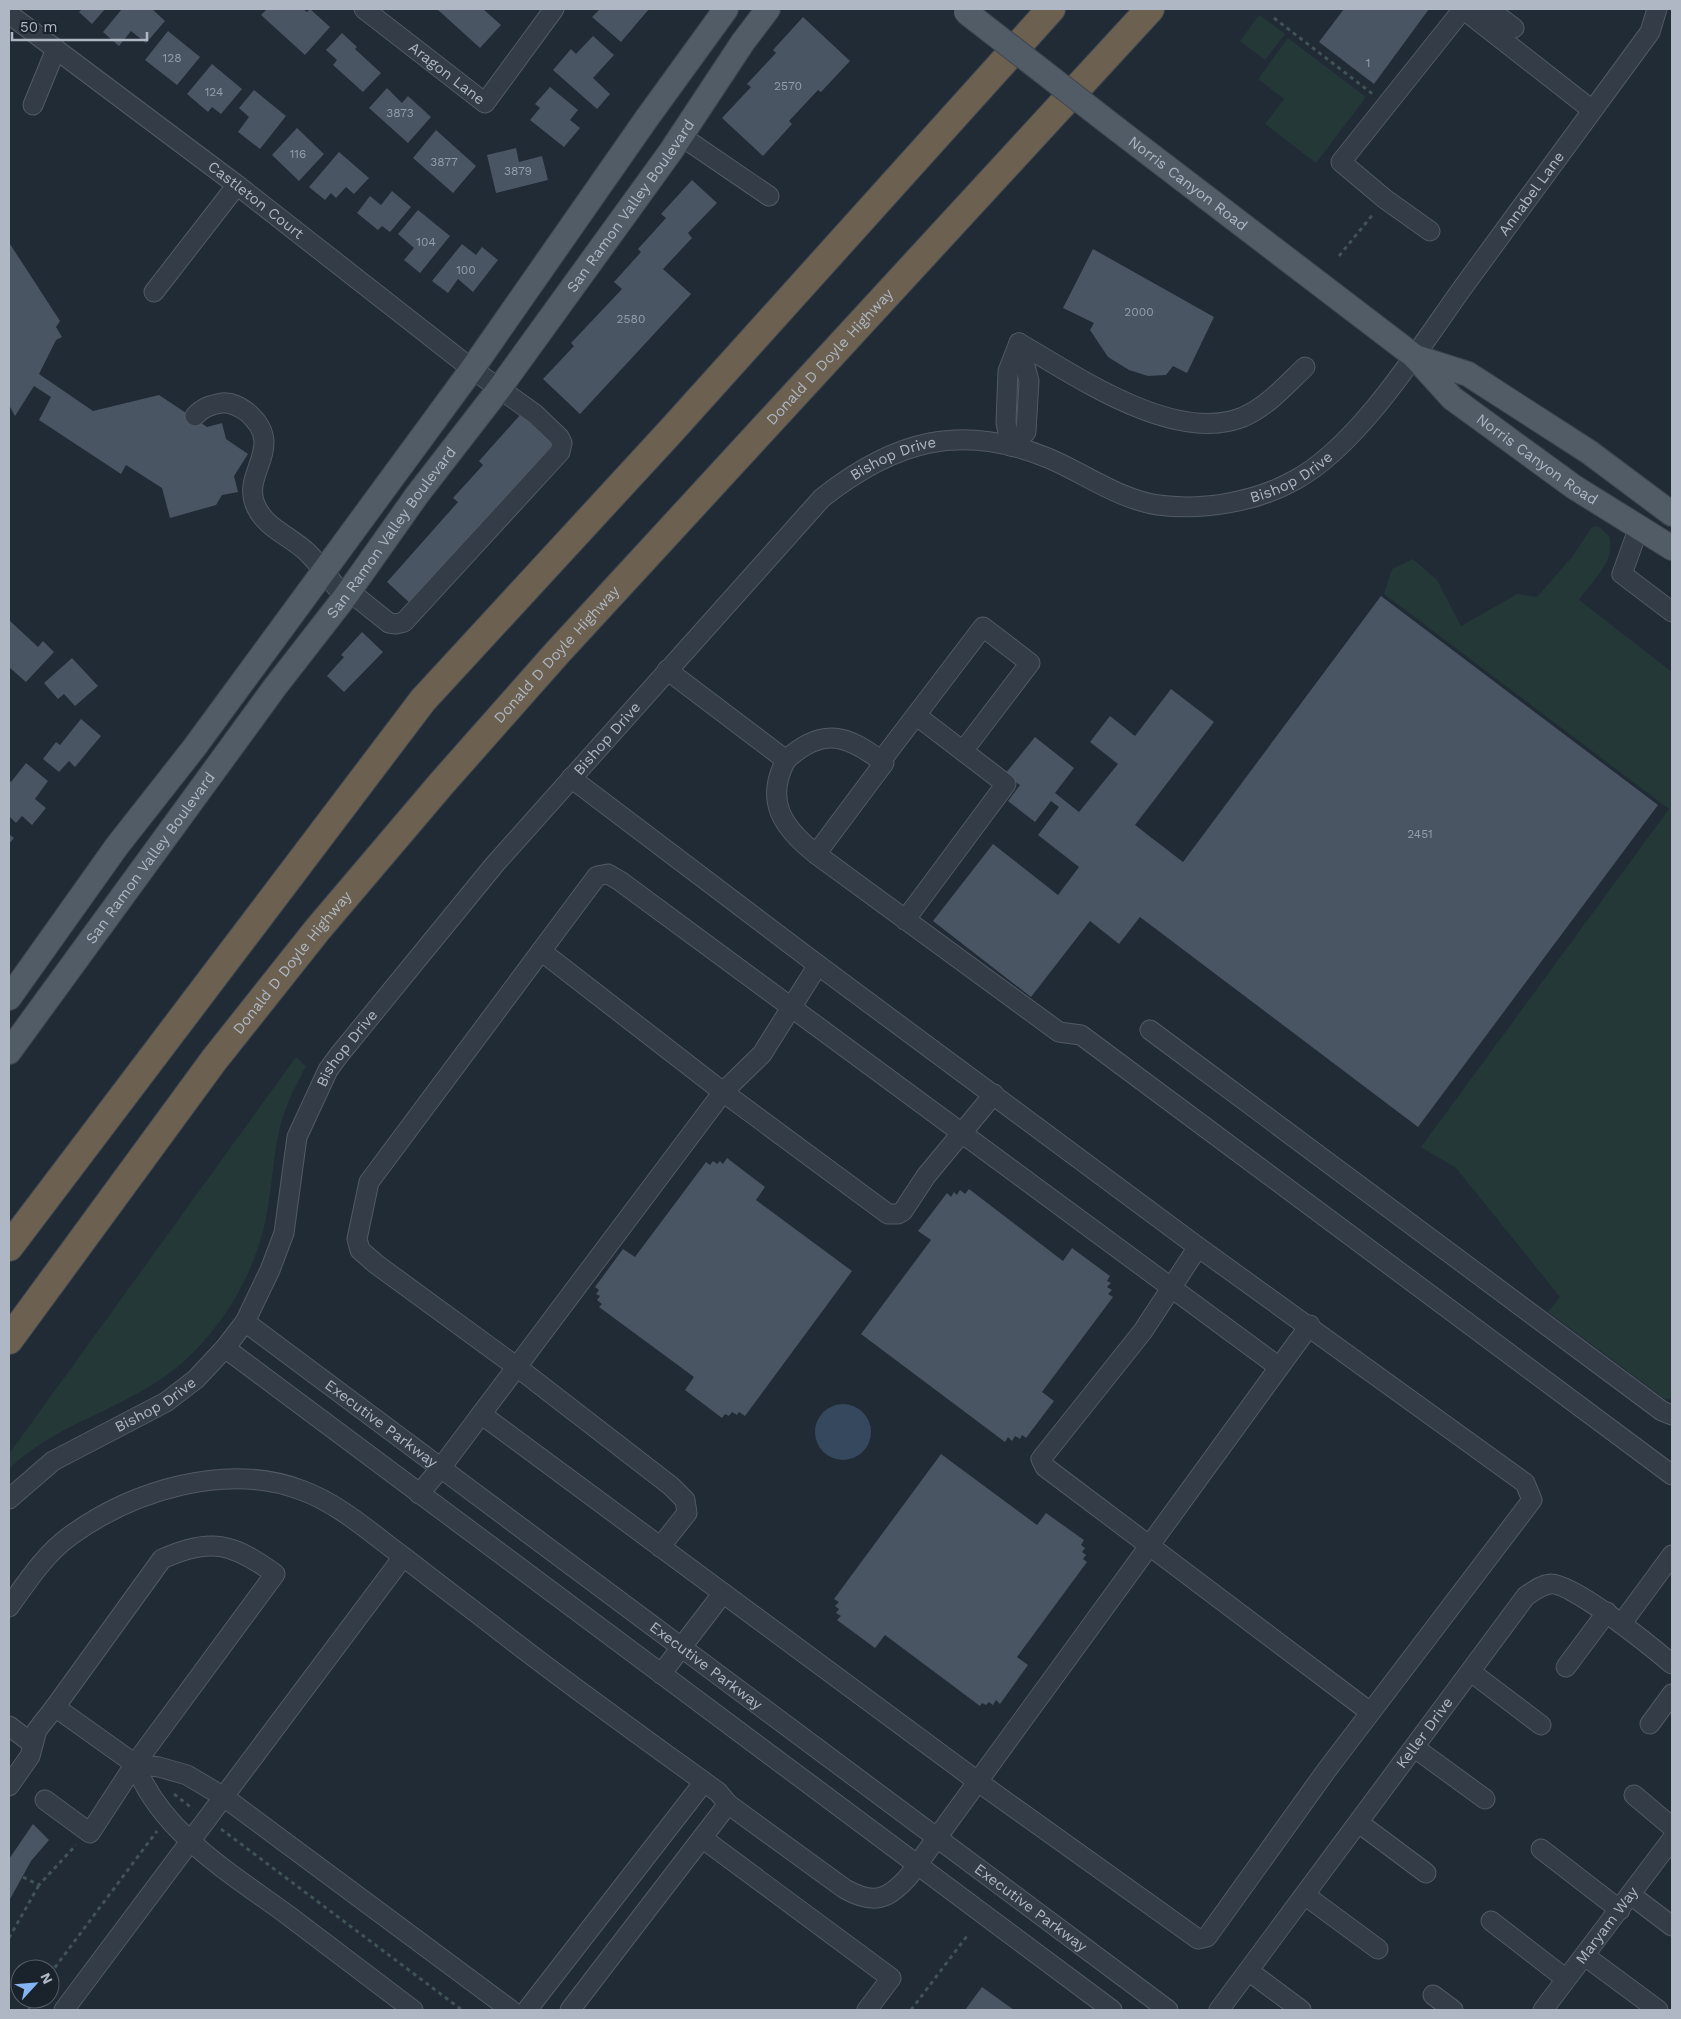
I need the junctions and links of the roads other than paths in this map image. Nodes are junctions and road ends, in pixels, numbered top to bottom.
1 (364, 9) edge
2 (554, 9) edge
3 (726, 9) edge
4 (768, 9) edge
5 (1052, 9) edge
6 (1150, 9) edge
7 (1463, 9) edge
8 (1489, 9) edge
9 (1657, 9) edge
10 (964, 11) edge
11 (9, 14) edge
12 (1514, 28) dead end
13 (56, 49) junction
14 (33, 105) dead end
15 (1592, 110) junction
16 (681, 136) junction
17 (237, 185) junction
18 (769, 196) dead end
19 (1430, 232) dead end
20 (154, 292) dead end
21 (1414, 356) junction
22 (1305, 367) dead end
23 (472, 369) junction
24 (499, 389) junction
25 (195, 416) dead end
26 (1011, 446) junction
27 (1672, 514) edge
28 (1640, 527) junction
29 (1672, 548) edge
30 (323, 572) junction
31 (347, 594) junction
32 (1672, 612) edge
33 (667, 670) junction
34 (917, 716) junction
35 (963, 751) junction
36 (786, 760) junction
37 (881, 761) junction
38 (570, 778) junction
39 (816, 854) junction
40 (904, 920) junction
41 (541, 951) junction
42 (818, 965) junction
43 (9, 998) edge
44 (793, 1009) junction
45 (1150, 1030) dead end
46 (9, 1052) edge
47 (724, 1092) junction
48 (994, 1094) junction
49 (961, 1132) junction
50 (1198, 1246) junction
51 (9, 1247) edge
52 (1172, 1290) junction
53 (245, 1322) junction
54 (1310, 1325) junction
55 (9, 1340) edge
56 (225, 1348) junction
57 (517, 1367) junction
58 (1279, 1367) junction
59 (482, 1414) junction
60 (1672, 1416) edge
61 (440, 1469) junction
62 (1672, 1475) edge
63 (419, 1494) junction
64 (9, 1499) edge
65 (1150, 1545) junction
66 (660, 1547) junction
67 (1672, 1555) edge
68 (403, 1557) junction
69 (723, 1594) junction
70 (9, 1607) edge
71 (1614, 1618) junction
72 (682, 1649) junction
73 (1672, 1664) edge
74 (1566, 1667) dead end
75 (1471, 1672) junction
76 (662, 1674) junction
77 (1672, 1694) edge
78 (55, 1707) junction
79 (1370, 1712) junction
80 (1650, 1724) dead end
81 (1541, 1725) dead end
82 (9, 1726) edge
83 (33, 1744) junction
84 (1415, 1748) junction
85 (135, 1764) junction
86 (977, 1781) junction
87 (704, 1782) junction
88 (9, 1786) edge
89 (1634, 1795) dead end
90 (224, 1797) junction
91 (1484, 1799) dead end
92 (45, 1800) dead end
93 (728, 1804) junction
94 (1359, 1822) junction
95 (1672, 1827) edge
96 (702, 1838) junction
97 (936, 1838) junction
98 (1672, 1839) edge
99 (192, 1842) junction
100 (1541, 1849) dead end
101 (916, 1865) junction
102 (1426, 1873) dead end
103 (1306, 1896) junction
104 (1625, 1902) junction
105 (1491, 1921) dead end
106 (1672, 1926) edge
107 (1378, 1949) dead end
108 (1585, 1956) junction
109 (1250, 1972) junction
110 (1566, 1979) junction
111 (1433, 1996) dead end
112 (64, 2010) edge
113 (413, 2010) edge
114 (511, 2010) edge
115 (527, 2010) edge
116 (570, 2010) edge
117 (867, 2010) edge
118 (1112, 2010) edge
119 (1168, 2010) edge
120 (1219, 2010) edge
121 (1301, 2010) edge
122 (1452, 2010) edge
123 (1542, 2010) edge
124 (1658, 2010) edge

1 - 2 street, Aragon Lane
3 - 23 main road, San Ramon Valley Boulevard
4 - 16 main road, San Ramon Valley Boulevard
5 - 51 highway
6 - 55 highway, Donald D Doyle Highway
7 - 15 street
7 - 19 street
8 - 12 street
9 - 15 street, Annabel Lane
10 - 21 main road, Norris Canyon Road, bridge
11 - 13 street, Castleton Court
13 - 14 street
13 - 17 street, Castleton Court
15 - 21 street, Annabel Lane
16 - 18 street
16 - 24 main road, San Ramon Valley Boulevard
17 - 20 street
17 - 23 street, Castleton Court
21 - 26 street, Bishop Drive
21 - 27 main road, Norris Canyon Road
21 - 28 main road, Norris Canyon Road
22 - 26 street
23 - 24 street, Castleton Court
23 - 30 main road, San Ramon Valley Boulevard
24 - 31 main road, San Ramon Valley Boulevard
24 - 31 street, Castleton Court
25 - 30 street, Castleton Court
26 - 33 street, Bishop Drive
28 - 29 main road, Norris Canyon Road
28 - 32 street
30 - 31 street, Castleton Court
30 - 43 main road, San Ramon Valley Boulevard
31 - 46 main road, San Ramon Valley Boulevard
33 - 36 street
33 - 38 street, Bishop Drive
34 - 35 street
34 - 35 street
34 - 37 street
35 - 40 street
36 - 37 street
36 - 39 street
37 - 39 street
38 - 42 street
38 - 53 street, Bishop Drive
39 - 40 street
40 - 62 street
41 - 44 street
41 - 47 street
41 - 57 street
42 - 44 street
42 - 48 street
44 - 47 street
44 - 49 street
45 - 60 street
47 - 49 street
47 - 57 street
48 - 49 street
48 - 50 street
49 - 52 street
50 - 52 street
50 - 54 street
52 - 58 street
52 - 65 street
53 - 56 street, Bishop Drive
53 - 61 street, Executive Parkway
54 - 58 street
54 - 79 street
56 - 63 street
56 - 64 street, Bishop Drive
57 - 59 street
57 - 66 street
58 - 65 street
59 - 61 street
59 - 66 street
61 - 63 street
61 - 72 street, Executive Parkway
63 - 76 street
65 - 79 street
65 - 86 street
66 - 69 street
67 - 71 street
68 - 70 street
68 - 87 street
68 - 90 street
69 - 72 street
69 - 86 street
71 - 73 street, Keller Drive
71 - 74 street
71 - 75 street, Keller Drive
72 - 76 street
72 - 97 street, Executive Parkway
75 - 81 street
75 - 84 street, Keller Drive
76 - 101 street
77 - 80 street
78 - 83 street
78 - 85 street
78 - 85 street
79 - 86 street
82 - 83 street
83 - 88 street
84 - 91 street
84 - 94 street, Keller Drive
85 - 90 street
85 - 92 street
85 - 99 street
86 - 97 street
87 - 93 street
87 - 115 street
89 - 95 street
90 - 99 street
90 - 114 street
93 - 96 street
93 - 101 street
94 - 102 street
94 - 103 street, Keller Drive
96 - 116 street
96 - 117 street
97 - 101 street
97 - 119 street, Executive Parkway
98 - 104 street, Maryam Way
99 - 112 street
99 - 113 street
100 - 104 street
101 - 118 street
103 - 107 street
103 - 109 street, Keller Drive
104 - 106 street
104 - 108 street, Maryam Way
105 - 110 street
108 - 110 street, Maryam Way
108 - 124 street
109 - 120 street, Keller Drive
109 - 121 street
110 - 123 street, Maryam Way
111 - 122 street

